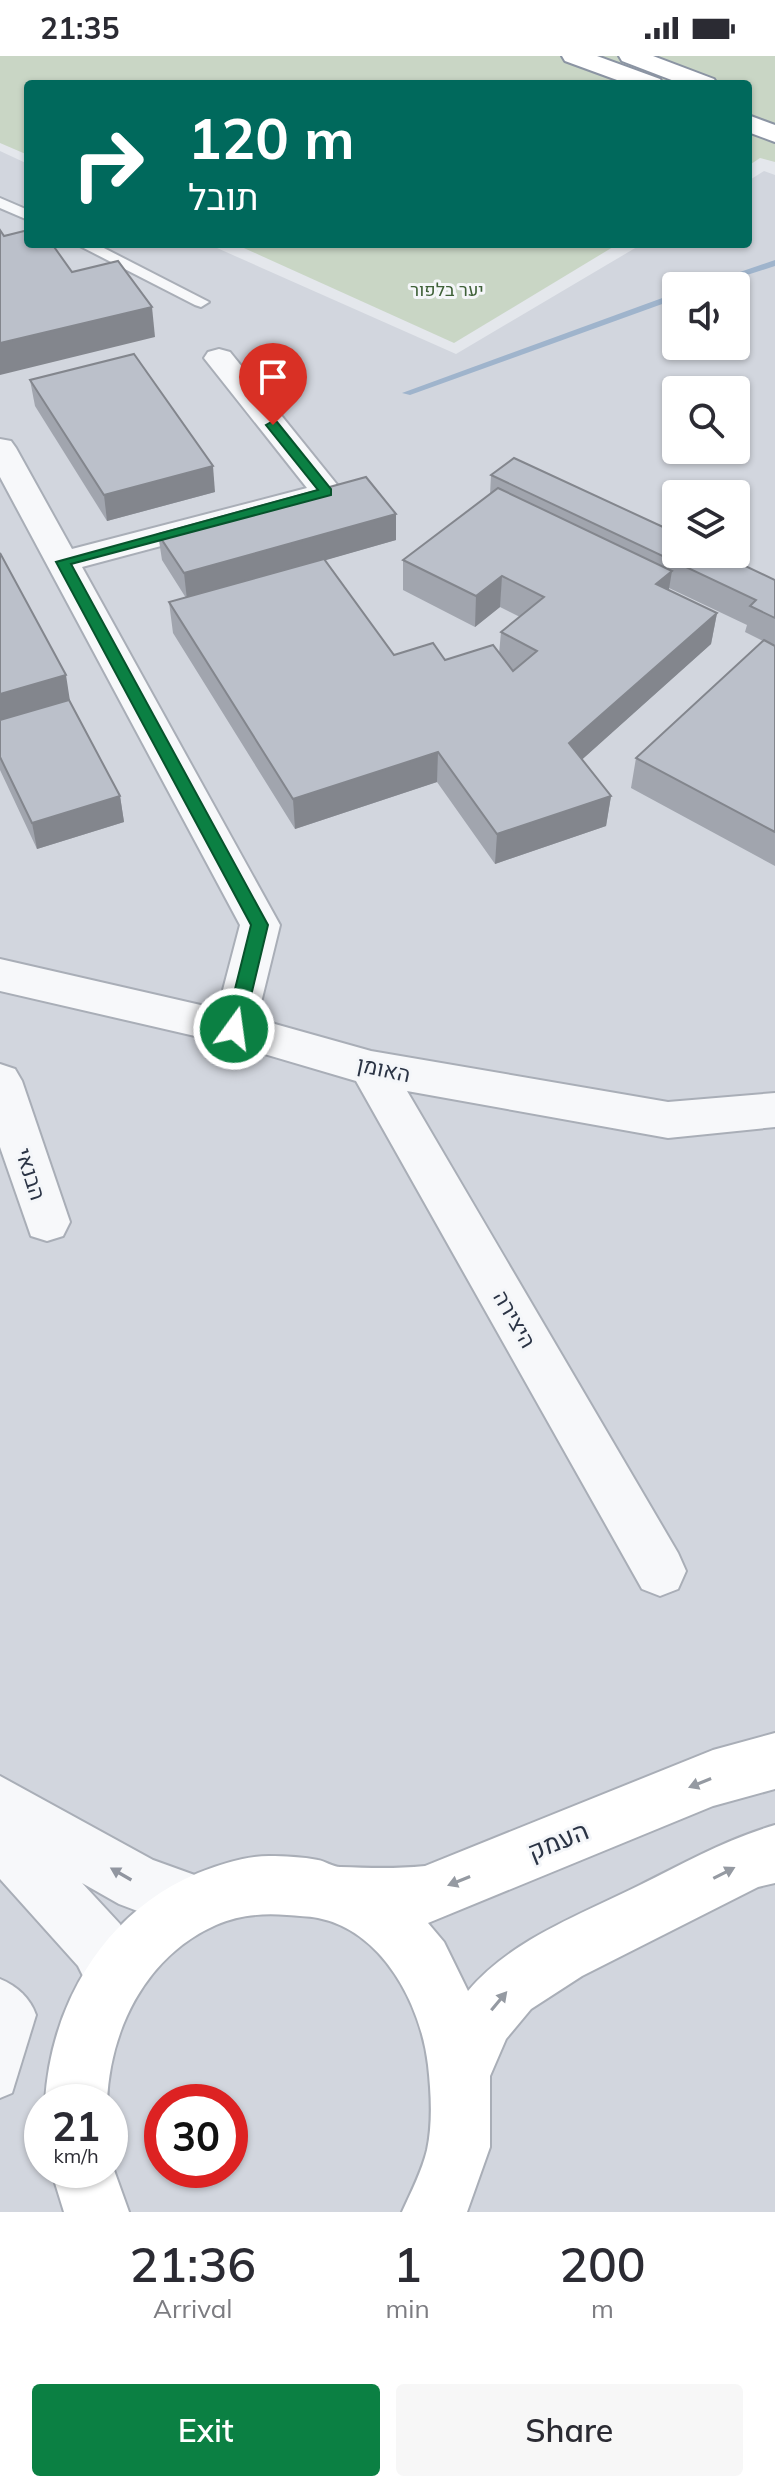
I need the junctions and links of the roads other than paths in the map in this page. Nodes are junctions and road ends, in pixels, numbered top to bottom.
1 (574, 56) edge
2 (631, 56) edge
3 (640, 80) edge
4 (694, 80) edge
5 (752, 103) edge
6 (775, 112) edge
7 (752, 125) edge
8 (775, 134) edge
9 (0, 202) edge
10 (24, 214) edge
11 (92, 248) edge
12 (201, 302) dead end
13 (219, 358) dead end
14 (0, 448) edge
15 (63, 562) junction
16 (0, 975) edge
17 (234, 1029) junction
18 (371, 1068) junction
19 (0, 1081) edge
20 (775, 1110) edge
21 (47, 1222) dead end
22 (660, 1571) dead end
23 (775, 1761) edge
24 (0, 1804) edge
25 (0, 1836) edge
26 (775, 1854) edge
27 (338, 1895) junction
28 (193, 1903) junction
29 (114, 1975) junction
30 (0, 1995) edge
31 (462, 2069) junction
32 (0, 2081) edge
33 (76, 2084) edge
34 (435, 2211) edge

1 - 3 main road
2 - 4 main road
5 - 6 main road
7 - 8 main road
9 - 10 lane
11 - 12 lane
13 - 15 street
14 - 15 street
15 - 17 street
16 - 17 street, האומן
17 - 18 street, האומן
18 - 20 street, האומן
18 - 22 street, היצירה
19 - 21 street, הבנאי
23 -> 27 main road, העמק
28 -> 24 street
25 - 29 street
31 -> 26 main road
27 - 28 main road
27 - 31 main road
28 - 29 main road
29 - 33 main road
30 - 32 lane
31 - 34 main road

